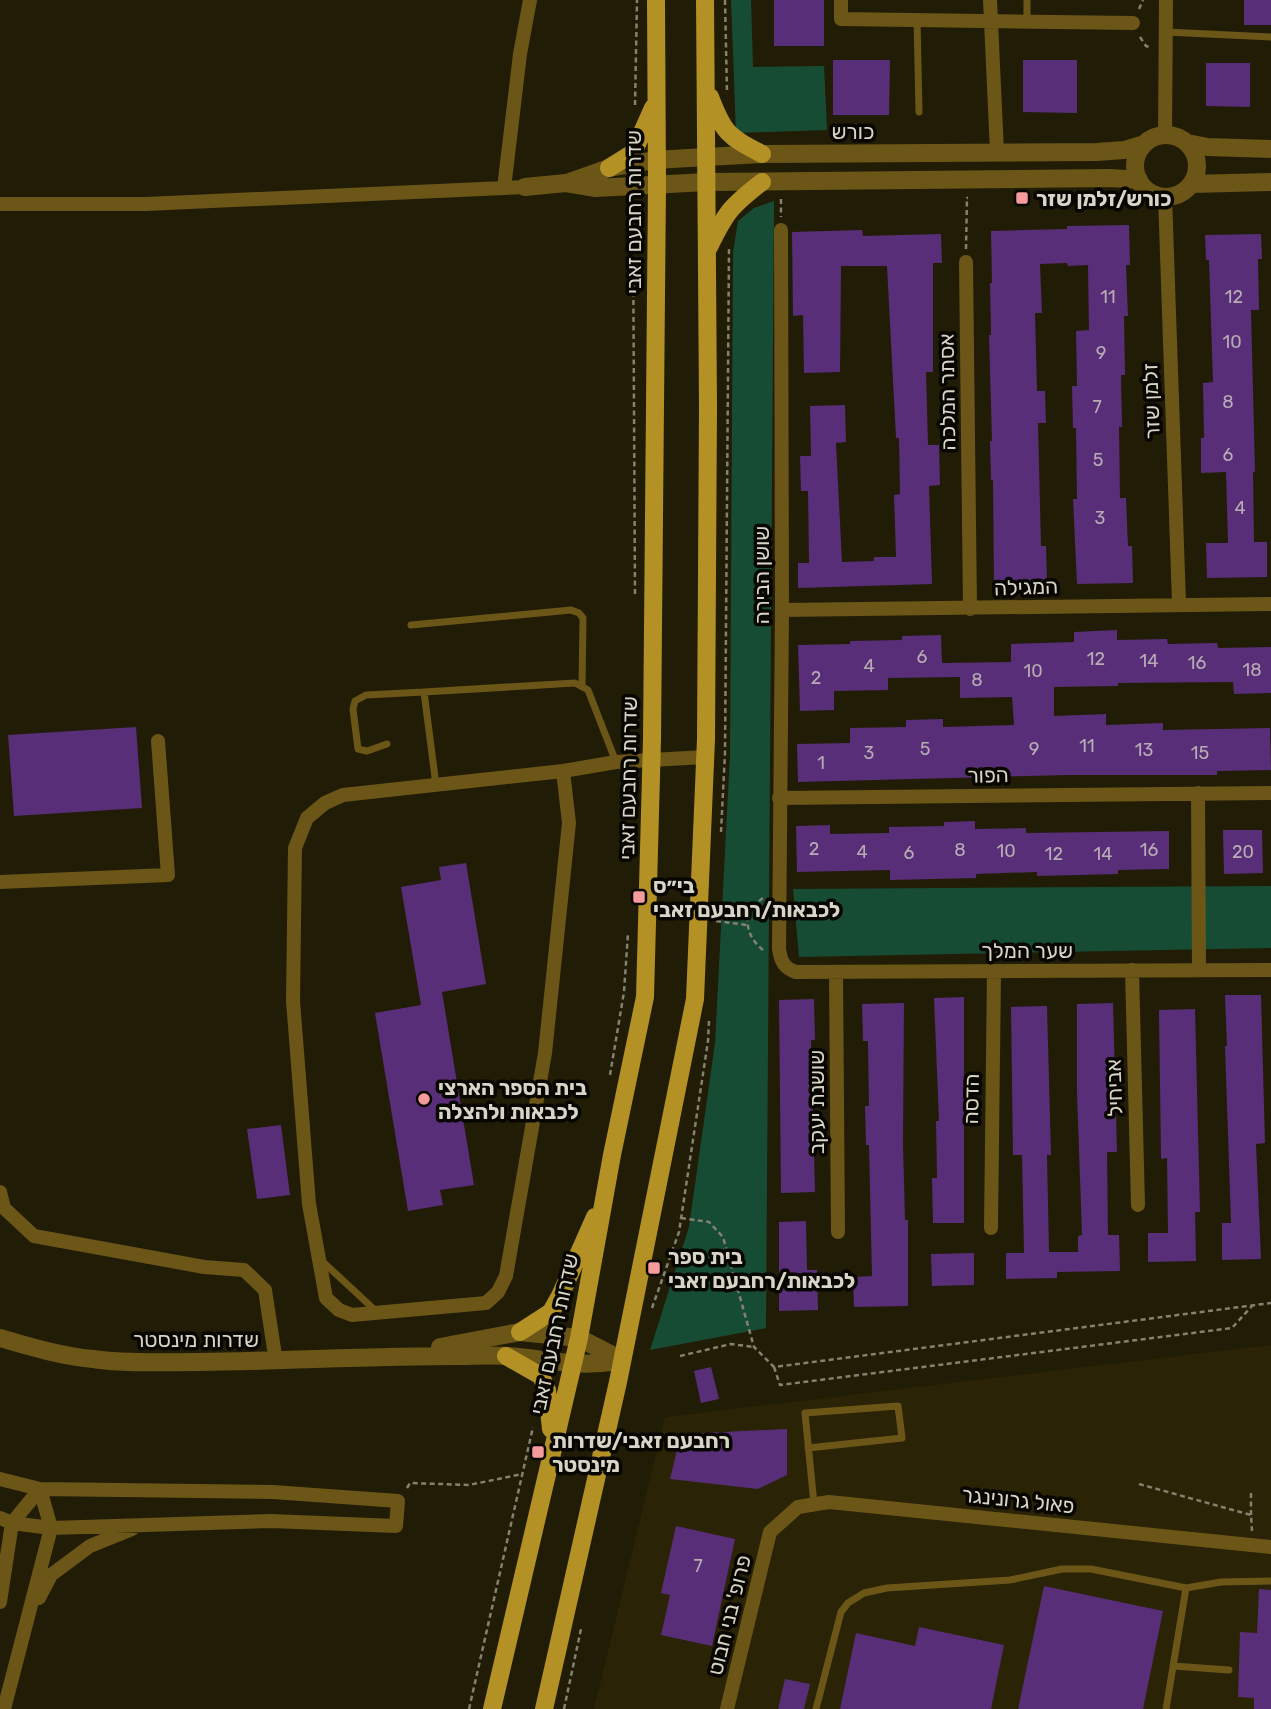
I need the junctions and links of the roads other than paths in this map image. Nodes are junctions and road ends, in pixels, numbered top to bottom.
1 (530, 0) edge
2 (656, 0) edge
3 (705, 0) edge
4 (841, 0) edge
5 (990, 0) edge
6 (1027, 0) edge
7 (1166, 0) edge
8 (917, 20) junction
9 (990, 20) junction
10 (1027, 21) junction
11 (1133, 23) road end
12 (1166, 32) junction
13 (1271, 37) edge
14 (705, 83) junction
15 (656, 102) junction
16 (919, 112) dead end
17 (1165, 135) junction
18 (1187, 143) junction
19 (1144, 144) junction
20 (1271, 149) edge
21 (997, 152) junction
22 (762, 154) junction
23 (706, 157) junction
24 (655, 160) junction
25 (609, 168) junction
26 (1139, 180) junction
27 (706, 182) junction
28 (762, 182) junction
29 (566, 183) junction
30 (1271, 183) edge
31 (657, 184) junction
32 (1191, 184) junction
33 (525, 187) joint
34 (505, 188) junction
35 (1165, 197) junction
36 (0, 204) edge
37 (781, 230) road end
38 (706, 254) junction
39 (966, 262) road end
40 (1179, 603) junction
41 (1271, 604) edge
42 (971, 609) junction
43 (782, 610) junction
44 (411, 625) dead end
45 (582, 685) junction
46 (424, 692) junction
47 (158, 741) dead end
48 (387, 744) dead end
49 (705, 757) junction
50 (651, 761) junction
51 (617, 762) junction
52 (563, 771) junction
53 (436, 785) junction
54 (1198, 793) junction
55 (1271, 793) edge
56 (779, 798) junction
57 (0, 882) edge
58 (783, 963) joint
59 (1132, 970) junction
60 (1199, 970) junction
61 (1271, 970) edge
62 (994, 971) junction
63 (836, 972) junction
64 (608, 1188) junction
65 (0, 1192) edge
66 (1139, 1205) dead end
67 (991, 1228) dead end
68 (838, 1232) dead end
69 (319, 1258) junction
70 (377, 1312) junction
71 (520, 1332) junction
72 (0, 1338) edge
73 (579, 1338) junction
74 (395, 1356) junction
75 (506, 1356) junction
76 (622, 1360) junction
77 (276, 1362) junction
78 (572, 1365) junction
79 (553, 1443) junction
80 (808, 1448) junction
81 (0, 1479) edge
82 (40, 1489) junction
83 (814, 1504) junction
84 (6, 1520) edge
85 (143, 1525) junction
86 (51, 1528) junction
87 (771, 1532) joint
88 (1271, 1547) edge
89 (1271, 1581) edge
90 (1, 1583) edge
91 (1186, 1588) junction
92 (0, 1602) edge
93 (29, 1618) junction
94 (1173, 1666) junction
95 (1229, 1670) dead end
96 (4, 1709) edge
97 (492, 1709) edge
98 (544, 1709) edge
99 (727, 1709) edge
100 (816, 1709) edge
101 (1166, 1709) edge

1 - 34 street
2 - 15 main road, שדרות רחבעם זאבי
3 - 14 main road
4 - 8 street
5 - 9 street
6 - 10 lane
7 - 12 street
8 - 9 street
8 - 16 lane
9 - 10 street
9 - 21 street
10 - 11 street
12 - 13 lane
12 - 17 street
14 - 22 main road
14 - 23 main road
15 - 24 main road, שדרות רחבעם זאבי
15 - 25 main road
17 - 18 street
17 - 19 street
18 - 20 street
18 - 32 street
19 - 21 street, כורש
19 - 26 street
21 - 22 street, כורש
22 - 23 street, כורש
23 - 24 street, כורש
23 - 27 main road
24 - 25 street, כורש
24 - 31 main road, שדרות רחבעם זאבי
25 - 29 street, כורש
26 - 28 street, כורש
26 - 35 street
27 - 28 street, כורש
27 - 31 street, כורש
27 - 38 main road
28 - 38 main road
29 - 31 street, כורש
29 - 33 street, כורש
30 - 32 street
31 - 50 main road, שדרות רחבעם זאבי
32 - 35 street
33 - 34 street
34 - 36 street
35 - 40 street, זלמן שזר
37 - 43 street, שושן הבירה
38 - 49 main road
39 - 42 street, אסתר המלכה
40 - 41 street, המגילה
40 - 42 street, המגילה
42 - 43 street, המגילה
43 - 56 street, שושן הבירה
44 - 45 lane
45 - 46 lane
45 - 51 lane
46 - 48 lane
46 - 53 lane
47 - 57 street
49 - 50 street
49 - 76 main road
50 - 51 street
50 - 64 main road, שדרות רחבעם זאבי
51 - 52 street
52 - 53 street
52 - 70 street
53 - 69 street
54 - 55 street, הפור
54 - 56 street, הפור
54 - 60 street
56 - 58 street, שושן הבירה
58 - 63 street, שער המלך
59 - 60 street, שער המלך
59 - 62 street, שער המלך
59 - 66 street, אביחיל
60 - 61 street, שער המלך
62 - 63 street, שער המלך
62 - 67 street, הדסה
63 - 68 street, שושנת יעקב
64 - 71 main road
64 - 73 main road, שדרות רחבעם זאבי
65 - 77 street
69 - 70 lane
69 - 70 street
71 - 73 street, שדרות מינסטר
71 - 74 street, שדרות מינסטר
72 - 77 street, שדרות מינסטר
73 - 76 street, שדרות מינסטר
73 - 78 main road, שדרות רחבעם זאבי
74 - 75 street, שדרות מינסטר
74 - 77 street, שדרות מינסטר
75 - 78 street, שדרות מינסטר
75 - 79 main road
76 - 78 street, שדרות מינסטר
76 - 98 main road
78 - 79 main road, שדרות רחבעם זאבי
79 - 97 main road, שדרות רחבעם זאבי
80 - 80 lane
80 - 83 lane
81 - 82 street
82 - 84 street
82 - 85 street
82 - 86 street
83 - 87 street, פאול גרונינגר
83 - 88 street, פאול גרונינגר
84 - 86 street
84 - 90 street
85 - 86 street
85 - 93 street
86 - 93 street
87 - 99 street, פרופ' בני חבוט
89 - 91 lane
90 - 92 street
91 - 94 lane
91 - 100 lane
93 - 96 street
94 - 95 lane
94 - 101 lane

